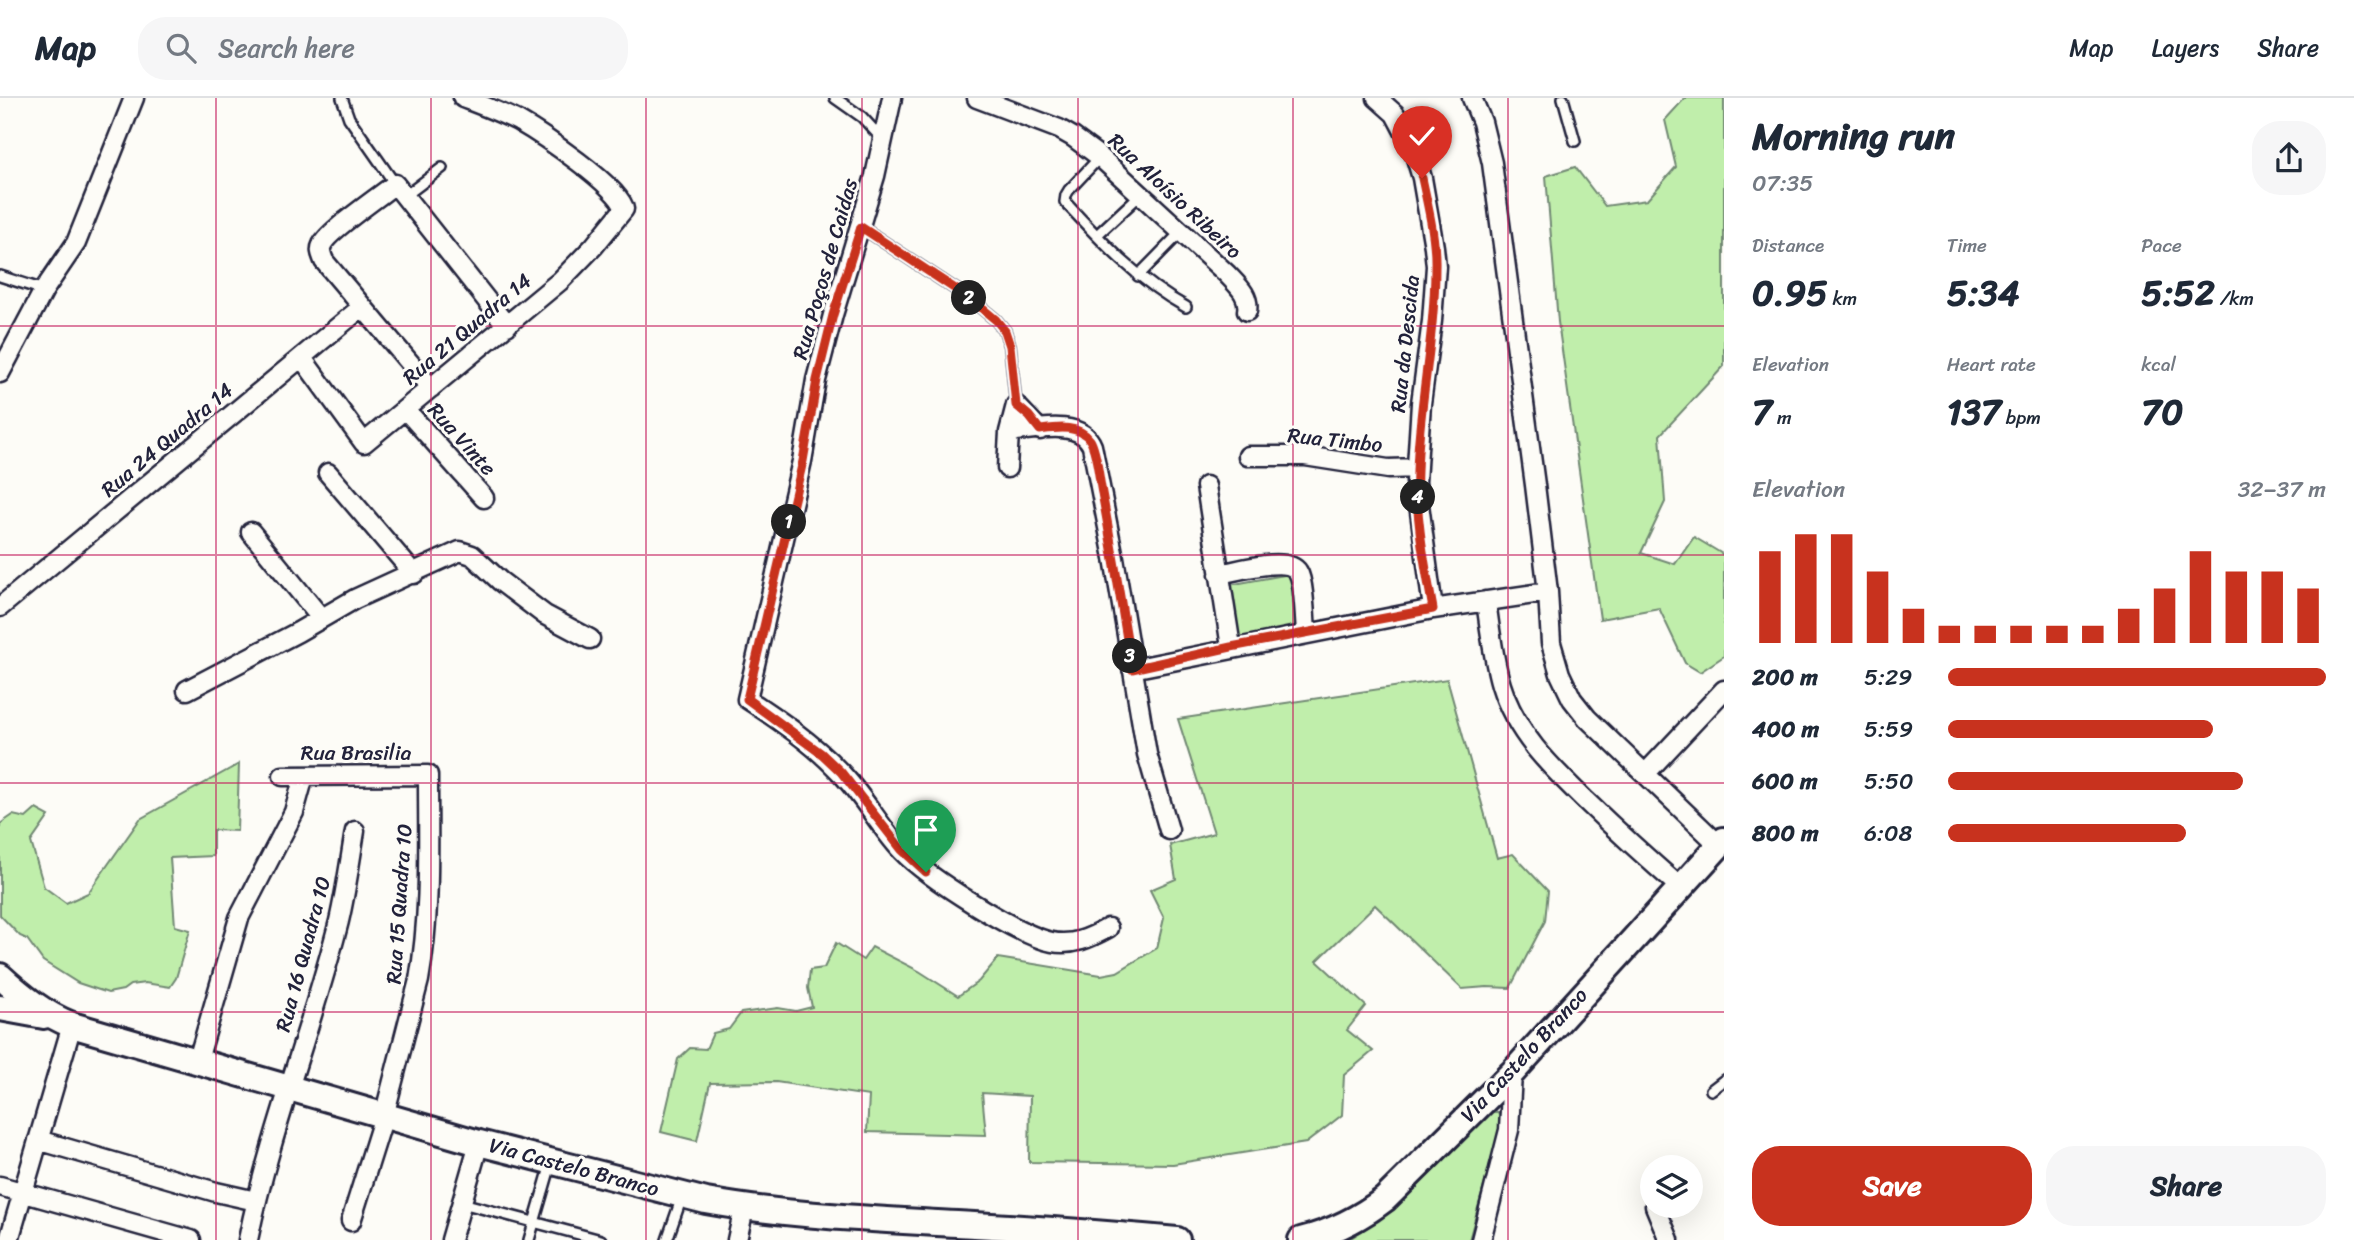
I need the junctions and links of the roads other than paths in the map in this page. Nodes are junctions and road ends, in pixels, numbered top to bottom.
1 (134, 98) edge
2 (342, 98) edge
3 (463, 98) edge
4 (835, 98) edge
5 (892, 98) edge
6 (977, 98) edge
7 (1377, 98) edge
8 (1472, 98) edge
9 (1563, 98) edge
10 (883, 140) junction
11 (1576, 141) dead end
12 (1100, 158) junction
13 (442, 168) dead end
14 (400, 190) junction
15 (1140, 195) junction
16 (861, 227) junction
17 (1180, 233) junction
18 (1097, 235) junction
19 (0, 276) edge
20 (1138, 276) junction
21 (44, 290) junction
22 (362, 307) junction
23 (1186, 307) dead end
24 (1247, 311) dead end
25 (507, 326) junction
26 (302, 358) junction
27 (0, 373) edge
28 (430, 388) junction
29 (1016, 405) junction
30 (405, 409) junction
31 (1040, 430) junction
32 (1009, 432) junction
33 (1248, 457) dead end
34 (1007, 468) dead end
35 (1417, 468) junction
36 (328, 472) dead end
37 (1206, 486) dead end
38 (484, 498) dead end
39 (251, 532) dead end
40 (414, 574) junction
41 (1219, 574) junction
42 (1548, 592) junction
43 (1486, 601) junction
44 (0, 607) edge
45 (1433, 609) junction
46 (321, 618) junction
47 (1306, 633) junction
48 (590, 639) dead end
49 (1231, 647) junction
50 (1132, 669) junction
51 (187, 690) dead end
52 (1724, 690) edge
53 (1645, 774) junction
54 (428, 775) joint
55 (283, 776) dead end
56 (304, 776) junction
57 (1168, 830) dead end
58 (355, 831) dead end
59 (1721, 842) edge
60 (1681, 888) junction
61 (1108, 928) dead end
62 (0, 976) edge
63 (0, 1007) edge
64 (63, 1021) junction
65 (198, 1060) junction
66 (1512, 1073) junction
67 (1724, 1080) edge
68 (288, 1087) junction
69 (1711, 1090) dead end
70 (384, 1116) junction
71 (38, 1140) junction
72 (479, 1143) junction
73 (552, 1161) junction
74 (0, 1186) edge
75 (22, 1192) junction
76 (683, 1195) junction
77 (256, 1201) junction
78 (462, 1203) junction
79 (744, 1208) junction
80 (1660, 1218) edge
81 (351, 1222) dead end
82 (534, 1223) junction
83 (9, 1240) edge
84 (191, 1240) edge
85 (248, 1240) edge
86 (451, 1240) edge
87 (529, 1240) edge
88 (601, 1240) edge
89 (667, 1240) edge
90 (737, 1240) edge
91 (1177, 1240) edge
92 (1301, 1240) edge
93 (1481, 1240) edge
94 (1669, 1240) edge

1 - 21 street
2 - 14 lane
3 - 25 street, Rua 21 Quadra 14
4 - 10 lane
5 - 10 street, Rua Poços de Caidas
6 - 12 street, Rua Aloísio Ribeiro
7 - 35 street, Rua da Descida
8 - 42 street
9 - 11 lane
10 - 16 street, Rua Poços de Caidas
12 - 15 street, Rua Aloísio Ribeiro
12 - 18 lane
13 - 14 lane
14 - 22 street
14 - 25 street
15 - 17 street, Rua Aloísio Ribeiro
15 - 18 lane
16 - 29 lane
16 - 61 street, Rua Poços de Caidas
17 - 20 lane
17 - 24 street, Rua Aloísio Ribeiro
18 - 20 lane
19 - 21 lane
20 - 23 lane
21 - 27 street
22 - 26 street, Rua 24 Quadra 14
22 - 28 street
25 - 28 street, Rua 21 Quadra 14
26 - 30 street, Rua 21 Quadra 14
26 - 44 street, Rua 24 Quadra 14
28 - 30 street, Rua 21 Quadra 14
29 - 31 street
29 - 32 street
30 - 38 street, Rua Vinte
31 - 32 street
31 - 50 street
32 - 34 street
33 - 35 street, Rua Timbo
35 - 45 street, Rua da Descida
36 - 40 street
37 - 41 street
39 - 46 street
40 - 46 street
40 - 48 street
41 - 47 street
41 - 49 street
42 - 43 street
42 - 53 street
43 - 45 street
43 - 60 street
45 - 47 street
46 - 51 street
47 - 49 street
49 - 50 street
50 - 57 street
52 - 53 street
53 - 59 street
54 - 56 street, Rua Brasilia
54 - 70 street, Rua 15 Quadra 10
55 - 56 street, Rua Brasilia
56 - 65 street
58 - 68 street, Rua 16 Quadra 10
59 - 60 main road, Via Castelo Branco
60 - 66 main road, Via Castelo Branco
62 - 64 main road, Via Castelo Branco
63 - 64 main road
64 - 65 main road, Via Castelo Branco
64 - 71 street
65 - 68 main road, Via Castelo Branco
66 - 92 main road, Via Castelo Branco
66 - 93 street
67 - 69 lane
68 - 70 main road, Via Castelo Branco
68 - 77 street, Rua 16 Quadra 10
70 - 72 main road, Via Castelo Branco
70 - 81 street, Rua 15 Quadra 10
71 - 75 street
71 - 77 street
72 - 73 main road, Via Castelo Branco
72 - 78 street
73 - 76 main road, Via Castelo Branco
73 - 82 lane
74 - 75 street
75 - 83 street
75 - 84 street
76 - 79 main road, Via Castelo Branco
76 - 89 lane
77 - 85 street, Rua 16 Quadra 10
78 - 82 lane
78 - 86 street
79 - 90 street
79 - 91 main road, Via Castelo Branco
80 - 94 street
82 - 87 lane
82 - 88 lane

